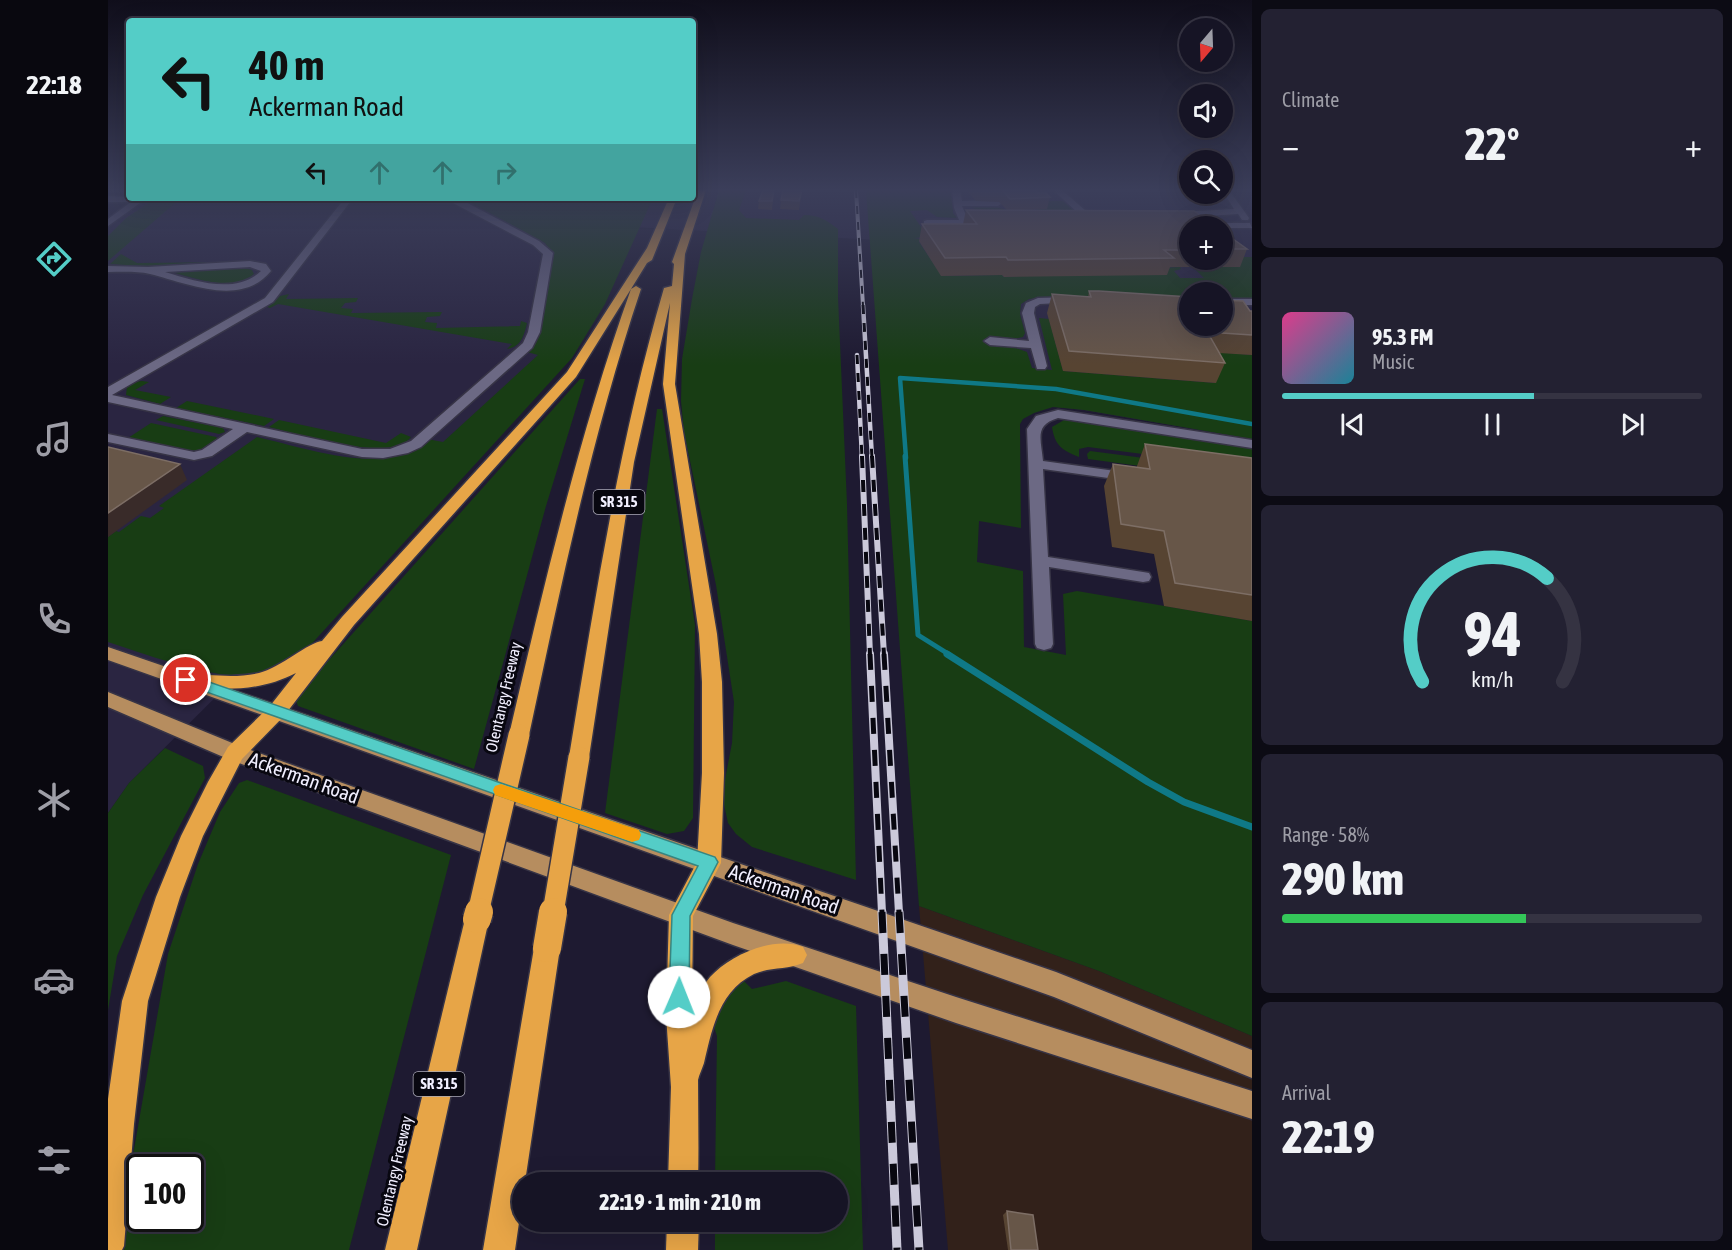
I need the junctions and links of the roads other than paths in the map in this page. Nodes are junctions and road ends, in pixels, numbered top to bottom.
1 (310, 248) edge
2 (545, 248) edge
3 (681, 248) edge
4 (650, 250) joint
5 (680, 252) junction
6 (108, 269) edge
7 (148, 270) junction
8 (1089, 300) edge
9 (1233, 302) edge
10 (1252, 302) edge
11 (990, 341) dead end
12 (1036, 345) junction
13 (1041, 366) dead end
14 (108, 392) edge
15 (108, 398) edge
16 (244, 428) junction
17 (108, 438) edge
18 (1252, 444) edge
19 (1036, 464) junction
20 (1130, 477) edge
21 (1040, 561) junction
22 (1143, 577) dead end
23 (348, 621) junction
24 (1044, 645) dead end
25 (108, 652) edge
26 (186, 680) junction
27 (108, 699) edge
28 (277, 711) junction
29 (235, 753) junction
30 (709, 862) junction
31 (681, 915) junction
32 (794, 955) junction
33 (1252, 1064) edge
34 (685, 1087) junction
35 (1252, 1105) edge
36 (683, 1172) edge
37 (683, 1232) edge
38 (108, 1246) edge
39 (401, 1250) edge
40 (499, 1250) edge
41 (682, 1250) edge

1 - 14 street
2 - 16 street
3 - 5 highway, SR 315
4 - 23 highway
4 - 39 highway, Olentangy Freeway / SR 315, bridge
5 - 30 highway
5 - 40 highway, SR 315, bridge
6 - 7 street
7 - 7 street
8 - 12 street
9 - 10 street
11 - 12 street
12 - 13 street
15 - 16 street
16 - 17 street
18 - 19 street
19 - 20 street
19 - 21 street
21 - 22 street
21 - 24 street
23 - 26 highway
23 - 28 highway
25 - 26 main road, Ackerman Road
26 - 28 main road, Ackerman Road
27 - 29 main road, Ackerman Road
28 - 29 highway
28 - 30 main road, Ackerman Road
29 - 31 main road, Ackerman Road
29 - 38 highway
30 - 31 highway
30 - 33 main road, Ackerman Road
31 - 32 main road, Ackerman Road
31 - 34 highway
32 - 34 highway
32 - 35 main road, Ackerman Road
34 - 36 highway
37 - 41 highway

